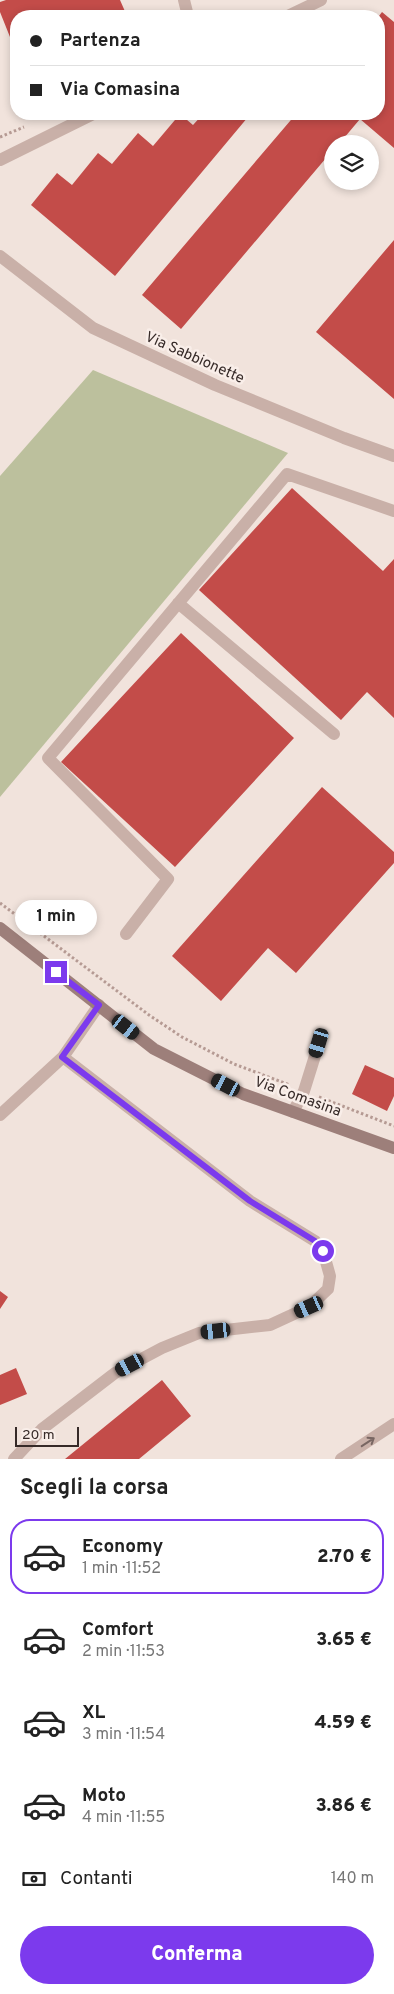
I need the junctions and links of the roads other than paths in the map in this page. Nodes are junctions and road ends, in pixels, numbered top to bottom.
1 (321, 0) edge
2 (300, 10) edge
3 (81, 120) edge
4 (0, 160) edge
5 (0, 256) edge
6 (394, 456) edge
7 (394, 511) edge
8 (178, 603) junction
9 (334, 734) dead end
10 (0, 928) edge
11 (126, 934) dead end
12 (99, 1005) junction
13 (319, 1043) dead end
14 (62, 1057) junction
15 (293, 1112) junction
16 (0, 1115) edge
17 (394, 1148) edge
18 (394, 1424) edge
19 (14, 1459) edge
20 (341, 1459) edge

1 - 2 street
3 - 4 street
5 - 6 street, Via Sabbionette
7 - 8 street
8 - 9 street
8 - 11 street
10 - 12 main road, Via Comasina
12 - 14 street
12 - 15 main road, Via Comasina
13 - 15 street
14 - 16 street
14 - 19 street
15 - 17 main road, Via Comasina
20 -> 18 street

